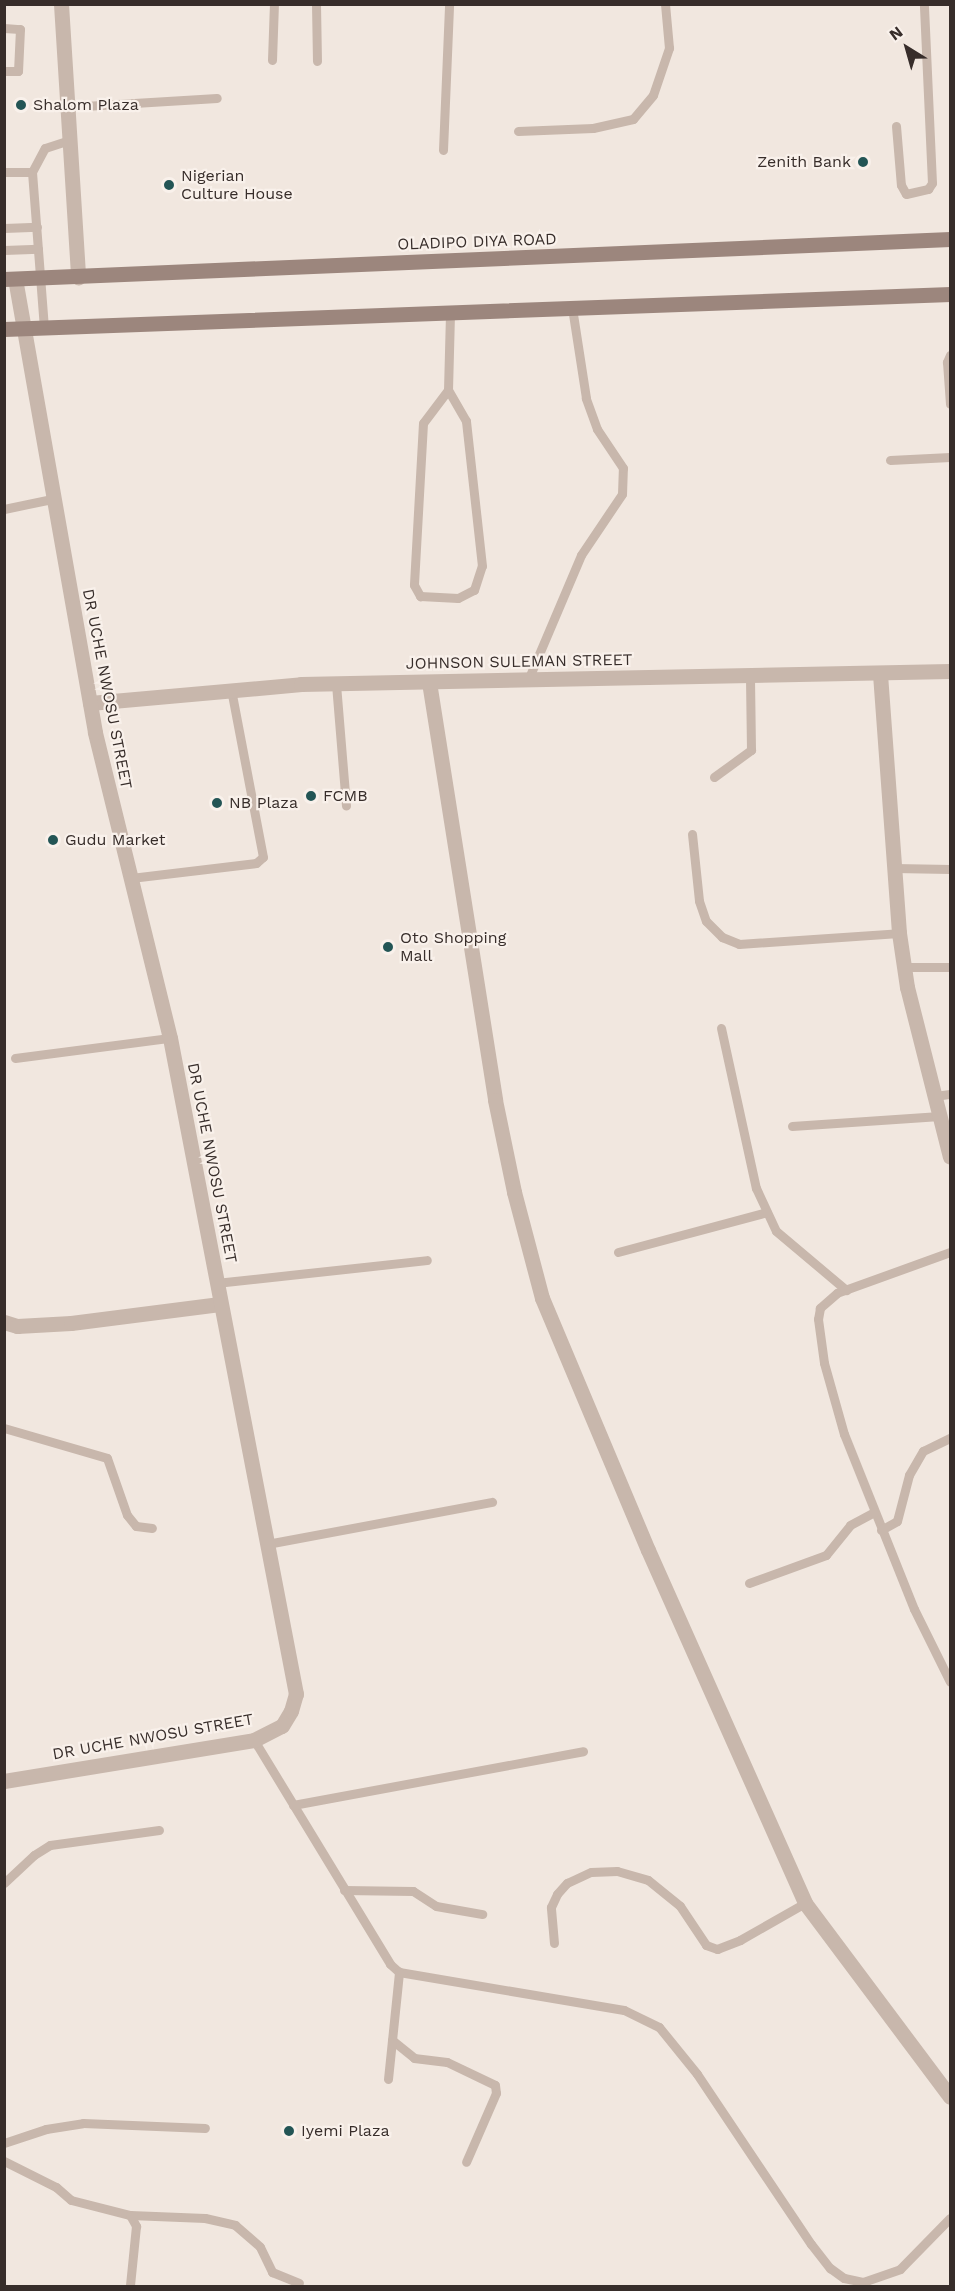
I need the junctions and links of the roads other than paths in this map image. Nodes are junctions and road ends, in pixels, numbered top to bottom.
1 (62, 4) edge
2 (274, 4) edge
3 (316, 4) edge
4 (449, 4) edge
5 (665, 4) edge
6 (924, 4) edge
7 (4, 28) edge
8 (272, 60) dead end
9 (317, 61) dead end
10 (4, 70) edge
11 (217, 98) dead end
12 (68, 107) junction
13 (896, 126) dead end
14 (518, 131) dead end
15 (69, 140) junction
16 (443, 150) dead end
17 (32, 171) junction
18 (4, 172) edge
19 (37, 227) junction
20 (4, 228) edge
21 (951, 239) edge
22 (38, 249) junction
23 (4, 250) edge
24 (41, 277) junction
25 (78, 277) junction
26 (10, 279) edge
27 (951, 294) edge
28 (572, 308) junction
29 (450, 312) junction
30 (44, 327) junction
31 (21, 328) junction
32 (4, 329) edge
33 (951, 355) edge
34 (447, 390) junction
35 (951, 404) edge
36 (951, 456) edge
37 (890, 460) dead end
38 (52, 499) junction
39 (4, 509) edge
40 (951, 671) edge
41 (880, 674) junction
42 (750, 676) junction
43 (528, 680) junction
44 (429, 682) junction
45 (336, 684) junction
46 (231, 690) junction
47 (90, 703) junction
48 (714, 777) dead end
49 (346, 806) dead end
50 (692, 834) dead end
51 (894, 868) junction
52 (951, 869) edge
53 (131, 878) junction
54 (899, 933) junction
55 (904, 967) junction
56 (951, 967) edge
57 (721, 1028) dead end
58 (170, 1038) junction
59 (15, 1058) dead end
60 (943, 1095) edge
61 (940, 1116) junction
62 (792, 1126) dead end
63 (951, 1157) edge
64 (767, 1212) junction
65 (618, 1252) dead end
66 (951, 1252) edge
67 (427, 1260) dead end
68 (216, 1282) junction
69 (846, 1290) junction
70 (220, 1304) junction
71 (4, 1322) edge
72 (4, 1428) edge
73 (951, 1438) edge
74 (492, 1502) dead end
75 (874, 1512) junction
76 (152, 1528) dead end
77 (881, 1530) junction
78 (267, 1544) junction
79 (748, 1583) dead end
80 (950, 1681) edge
81 (254, 1740) junction
82 (583, 1751) dead end
83 (4, 1781) edge
84 (293, 1805) junction
85 (159, 1830) dead end
86 (4, 1883) edge
87 (344, 1890) junction
88 (805, 1903) junction
89 (482, 1914) dead end
90 (554, 1943) dead end
91 (399, 1972) junction
92 (392, 2040) junction
93 (387, 2079) dead end
94 (951, 2097) edge
95 (205, 2128) dead end
96 (4, 2143) edge
97 (4, 2161) edge
98 (466, 2162) dead end
99 (130, 2215) junction
100 (951, 2218) edge
101 (299, 2283) dead end
102 (130, 2285) dead end

1 - 12 street
2 - 8 lane
3 - 9 lane
4 - 16 lane
5 - 14 lane
6 - 13 lane
7 - 10 lane
11 - 12 lane
12 - 15 street
15 - 17 lane
15 - 25 street
17 - 18 lane
17 - 19 lane
19 - 20 lane
19 - 22 lane
21 - 25 main road, OLADIPO DIYA ROAD
22 - 23 lane
22 - 24 lane
24 - 25 main road, OLADIPO DIYA ROAD
24 - 26 main road, OLADIPO DIYA ROAD
24 - 30 lane
26 - 31 street, DR UCHE NWOSU STREET
27 - 28 main road
28 - 29 main road
28 - 43 lane
29 - 30 main road
29 - 34 lane
30 - 31 main road
31 - 32 main road
31 - 38 street, DR UCHE NWOSU STREET
33 - 35 lane
34 - 34 lane
36 - 37 lane
38 - 39 lane
38 - 47 street, DR UCHE NWOSU STREET
40 - 41 street, JOHNSON SULEMAN STREET
41 - 42 street, JOHNSON SULEMAN STREET
41 - 51 street
42 - 43 street, JOHNSON SULEMAN STREET
42 - 48 lane
43 - 44 street, JOHNSON SULEMAN STREET
44 - 45 street, JOHNSON SULEMAN STREET
44 - 88 street
45 - 46 street, JOHNSON SULEMAN STREET
45 - 49 lane
46 - 47 street, JOHNSON SULEMAN STREET
46 - 53 lane
47 - 53 street, DR UCHE NWOSU STREET
50 - 54 lane
51 - 52 lane
51 - 54 street
53 - 58 street, DR UCHE NWOSU STREET
54 - 55 street
55 - 56 lane
55 - 60 street
57 - 64 lane
58 - 59 lane
58 - 68 street, DR UCHE NWOSU STREET
60 - 61 street
61 - 62 lane
61 - 63 street
64 - 65 lane
64 - 69 lane
66 - 69 lane
67 - 68 lane
68 - 70 street, DR UCHE NWOSU STREET
69 - 75 lane
70 - 71 street
70 - 78 street, DR UCHE NWOSU STREET
72 - 76 lane
73 - 77 lane
74 - 78 lane
75 - 77 lane
75 - 79 lane
77 - 80 lane
78 - 81 street, DR UCHE NWOSU STREET
81 - 83 street, DR UCHE NWOSU STREET
81 - 84 lane
82 - 84 lane
84 - 87 lane
85 - 86 lane
87 - 89 lane
87 - 91 lane
88 - 90 lane
88 - 94 street
91 - 92 lane
91 - 100 lane
92 - 93 lane
92 - 98 lane
95 - 96 lane
97 - 99 lane
99 - 101 lane
99 - 102 lane

